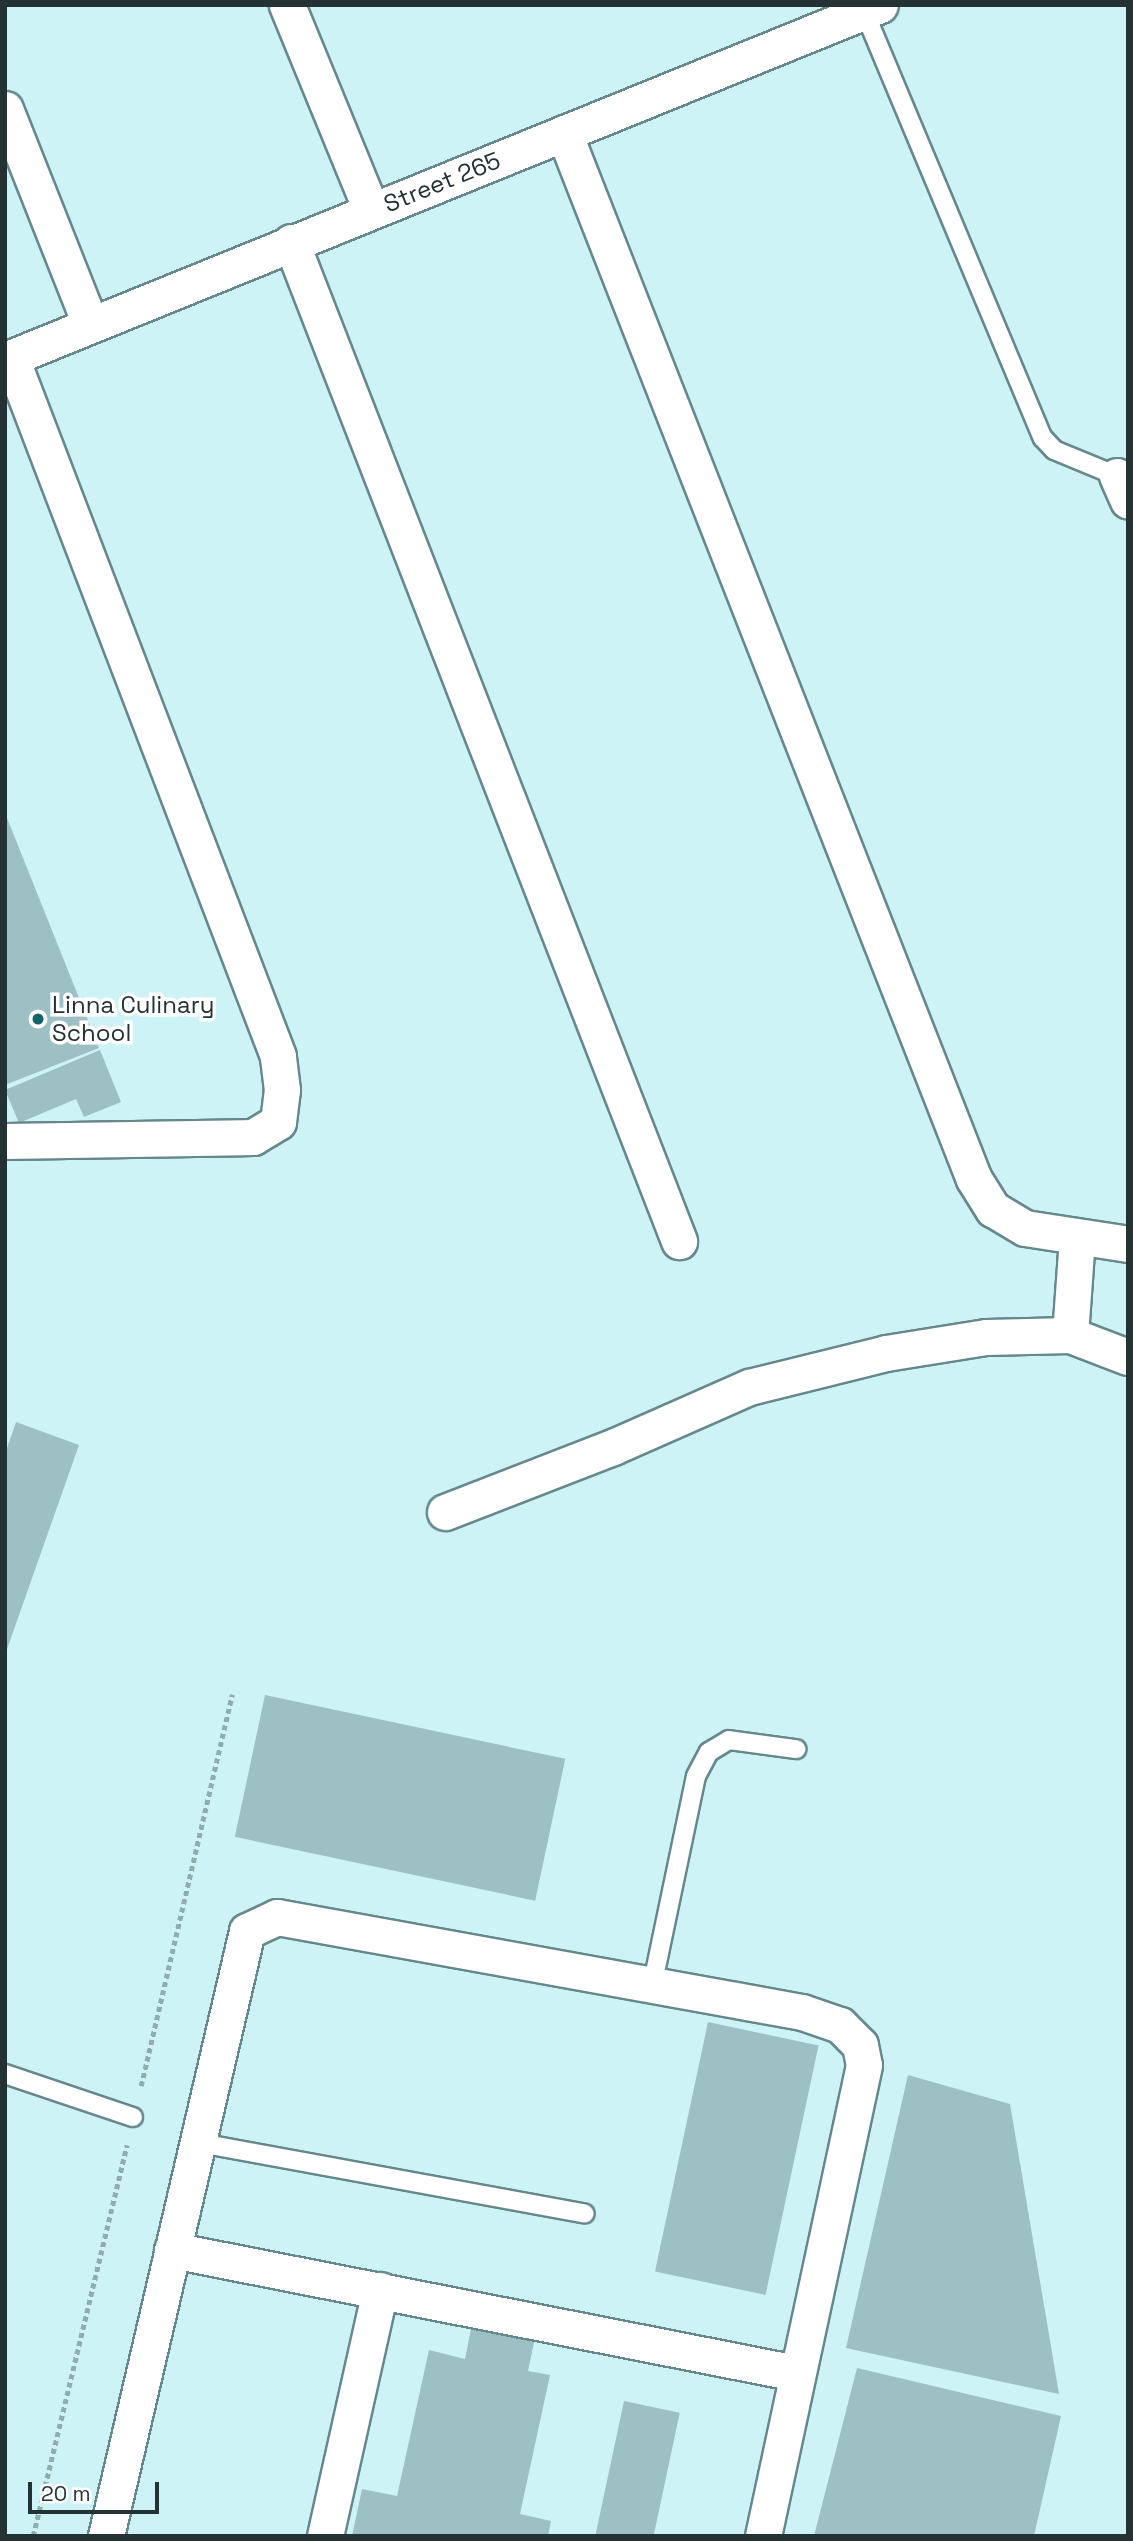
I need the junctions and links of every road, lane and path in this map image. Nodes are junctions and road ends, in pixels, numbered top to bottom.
1 (287, 5) edge
2 (872, 8) edge
3 (5, 109) edge
4 (564, 132) junction
5 (371, 210) junction
6 (291, 242) junction
7 (90, 324) junction
8 (8, 359) edge
9 (1123, 489) edge
10 (5, 1141) edge
11 (1077, 1238) junction
12 (679, 1241) dead end
13 (1128, 1244) edge
14 (1070, 1335) junction
15 (1128, 1357) edge
16 (445, 1512) dead end
17 (796, 1749) dead end
18 (653, 1982) junction
19 (5, 2074) edge
20 (134, 2117) dead end
21 (200, 2143) junction
22 (586, 2214) dead end
23 (172, 2250) junction
24 (380, 2290) junction
25 (796, 2373) junction
26 (106, 2536) edge
27 (325, 2536) edge
28 (763, 2536) edge

1 - 5 street
2 - 4 street, Street 265
2 - 9 lane
3 - 7 street
4 - 5 street, Street 265
4 - 11 street
5 - 6 street, Street 265
6 - 7 street, Street 265
6 - 12 street
7 - 8 street, Street 265
8 - 10 street
11 - 13 street
11 - 14 street
14 - 15 street
14 - 16 street
17 - 18 lane
18 - 21 street
18 - 25 street
19 - 20 lane
21 - 22 lane
21 - 23 street
23 - 24 street
23 - 26 street
24 - 25 street
24 - 27 street
25 - 28 street

